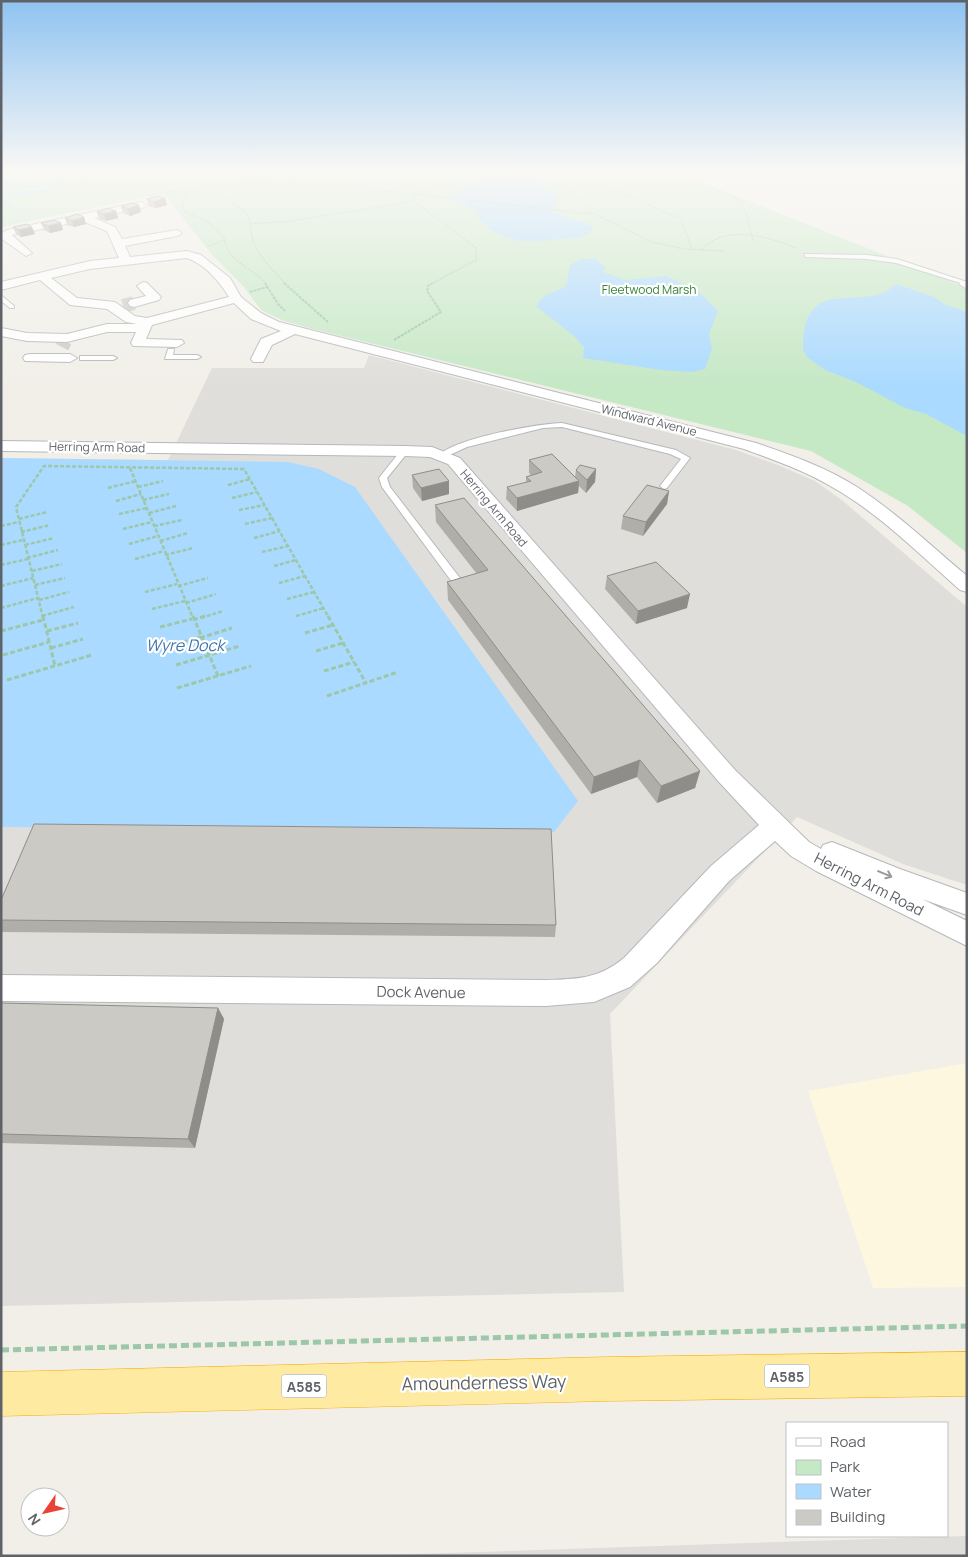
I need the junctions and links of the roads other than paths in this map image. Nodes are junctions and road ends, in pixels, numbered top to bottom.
1 (13, 243) edge
2 (120, 243) edge
3 (1, 250) edge
4 (806, 255) dead end
5 (126, 260) junction
6 (42, 276) junction
7 (966, 284) edge
8 (1, 286) edge
9 (142, 286) dead end
10 (1, 297) edge
11 (236, 299) junction
12 (12, 307) dead end
13 (123, 307) junction
14 (146, 325) junction
15 (107, 328) junction
16 (294, 330) junction
17 (1, 332) edge
18 (176, 343) joint
19 (67, 350) junction
20 (30, 358) dead end
21 (113, 358) dead end
22 (197, 358) dead end
23 (258, 359) dead end
24 (1, 446) edge
25 (405, 451) junction
26 (443, 455) junction
27 (664, 486) dead end
28 (967, 586) edge
29 (462, 588) edge
30 (776, 827) junction
31 (967, 904) edge
32 (967, 934) edge
33 (1, 988) edge
34 (967, 1374) edge
35 (1, 1394) edge

1 - 3 street
2 - 5 street
4 - 7 lane
5 - 6 street, Windward Avenue
5 - 11 street, Windward Avenue
6 - 8 street, Windward Avenue
6 - 13 street
9 - 13 street
10 - 12 lane
11 - 14 street
11 - 16 street, Windward Avenue
13 - 14 street
13 - 15 street
14 - 15 street
14 - 18 street
15 - 19 street
16 - 23 street
16 - 28 street, Windward Avenue
17 - 19 street
18 - 22 lane
19 - 20 street
19 - 21 lane
24 - 25 street, Herring Arm Road
25 - 26 street, Herring Arm Road
25 - 29 lane
26 - 27 lane
26 - 30 street, Herring Arm Road
30 -> 31 street, Herring Arm Road
30 - 32 street, Herring Arm Road
30 - 33 street, Dock Avenue
34 - 35 highway, Amounderness Way / A585

